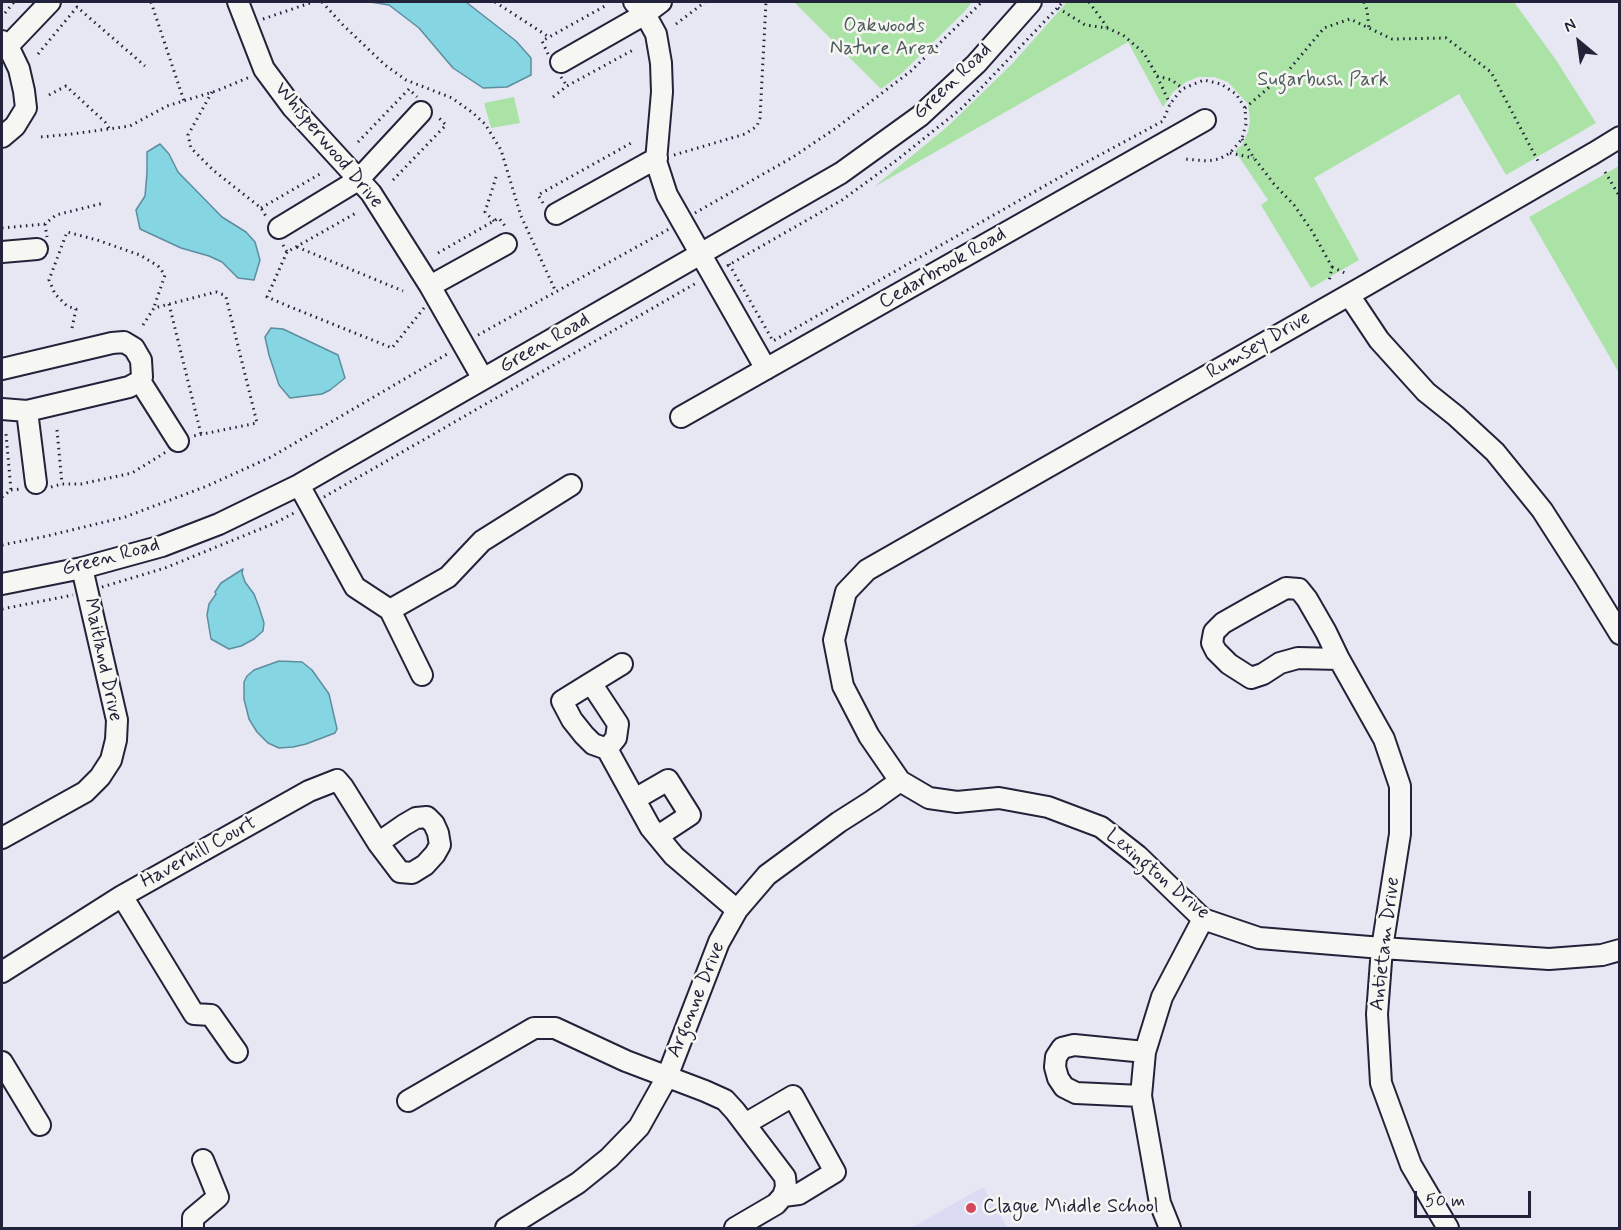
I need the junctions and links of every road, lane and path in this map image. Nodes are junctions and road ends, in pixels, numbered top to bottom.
1 (14, 2) edge
2 (50, 2) edge
3 (151, 2) edge
4 (238, 2) edge
5 (312, 2) edge
6 (322, 2) edge
7 (495, 2) edge
8 (661, 2) edge
9 (705, 2) edge
10 (766, 2) edge
11 (982, 2) edge
12 (1031, 2) edge
13 (1089, 2) edge
14 (1364, 2) edge
15 (639, 8) edge
16 (1058, 8) dead end
17 (5, 13) dead end
18 (255, 22) dead end
19 (676, 24) dead end
20 (1107, 28) junction
21 (1369, 28) junction
22 (549, 37) dead end
23 (5, 44) edge
24 (633, 50) dead end
25 (38, 54) dead end
26 (561, 62) dead end
27 (145, 66) dead end
28 (254, 75) dead end
29 (1157, 76) junction
30 (1182, 89) dead end
31 (212, 92) junction
32 (49, 95) dead end
33 (553, 97) dead end
34 (184, 100) junction
35 (1170, 104) dead end
36 (1245, 108) dead end
37 (422, 112) dead end
38 (1205, 120) dead end
39 (1163, 121) dead end
40 (110, 129) junction
41 (41, 136) dead end
42 (2, 137) edge
43 (1620, 137) edge
44 (1242, 139) dead end
45 (633, 142) dead end
46 (1230, 153) dead end
47 (662, 157) junction
48 (1254, 158) junction
49 (1539, 163) dead end
50 (1605, 172) dead end
51 (320, 174) dead end
52 (497, 174) dead end
53 (358, 180) junction
54 (1620, 197) edge
55 (104, 204) dead end
56 (261, 208) junction
57 (552, 212) joint
58 (356, 213) dead end
59 (691, 215) dead end
60 (494, 220) junction
61 (2, 228) edge
62 (668, 229) dead end
63 (276, 230) junction
64 (507, 239) joint
65 (297, 247) junction
66 (37, 249) dead end
67 (2, 252) edge
68 (287, 252) junction
69 (438, 253) dead end
70 (700, 255) junction
71 (729, 264) dead end
72 (1332, 267) junction
73 (1345, 273) dead end
74 (1329, 282) dead end
75 (692, 285) dead end
76 (403, 291) dead end
77 (555, 292) junction
78 (430, 295) junction
79 (1349, 295) junction
80 (169, 304) junction
81 (154, 308) junction
82 (142, 325) dead end
83 (72, 328) dead end
84 (473, 338) dead end
85 (450, 352) dead end
86 (2, 369) edge
87 (766, 369) junction
88 (483, 380) junction
89 (140, 381) junction
90 (2, 410) edge
91 (27, 411) junction
92 (681, 417) dead end
93 (57, 430) dead end
94 (6, 434) dead end
95 (201, 434) junction
96 (178, 441) junction
97 (62, 484) junction
98 (299, 485) junction
99 (571, 485) dead end
100 (35, 486) junction
101 (11, 490) junction
102 (2, 497) edge
103 (320, 499) dead end
104 (299, 510) dead end
105 (2, 545) edge
106 (897, 553) joint
107 (82, 567) junction
108 (2, 585) edge
109 (98, 588) dead end
110 (76, 594) dead end
111 (2, 609) edge
112 (390, 610) junction
113 (1620, 634) edge
114 (1339, 659) junction
115 (622, 664) dead end
116 (422, 675) dead end
117 (591, 683) junction
118 (607, 749) junction
119 (900, 781) junction
120 (635, 798) junction
121 (658, 836) junction
122 (2, 838) edge
123 (378, 843) dead end
124 (122, 896) junction
125 (737, 910) junction
126 (1203, 919) junction
127 (1382, 948) junction
128 (1620, 950) edge
129 (2, 972) edge
130 (237, 1052) dead end
131 (1145, 1052) junction
132 (2, 1062) edge
133 (667, 1077) junction
134 (1142, 1096) junction
135 (408, 1101) dead end
136 (745, 1124) junction
137 (40, 1125) dead end
138 (203, 1160) dead end
139 (783, 1196) junction
140 (193, 1228) edge
141 (507, 1228) edge
142 (735, 1228) edge
143 (1170, 1228) edge
144 (1448, 1228) edge

1 - 17 path
2 - 23 street
3 - 34 path
4 - 53 street, Whisperwood Drive
5 - 18 path
6 - 77 path
7 - 22 path
8 - 15 street
9 - 19 path
10 - 47 path
11 - 59 path
12 - 70 street, Green Road
13 - 20 path
14 - 21 path
15 - 26 street
15 - 47 street
16 - 20 path
20 - 29 path
21 - 36 path
21 - 49 path
23 - 42 street
24 - 33 path
25 - 27 path
28 - 31 path
29 - 30 path
29 - 35 path
31 - 34 path
31 - 56 path
32 - 40 path
34 - 40 path
37 - 53 street
38 - 87 street, Cedarbrook Road
39 - 71 path
40 - 41 path
43 - 79 street, Rumsey Drive
44 - 48 path
45 - 57 path
46 - 48 path
47 - 57 street
47 - 70 street
48 - 72 path
50 - 54 path
51 - 56 path
52 - 60 path
53 - 63 street
53 - 78 street, Whisperwood Drive
55 - 61 path
56 - 63 path
58 - 65 path
60 - 64 path
60 - 69 path
62 - 77 path
63 - 68 path
64 - 78 street
65 - 68 path
65 - 76 path
66 - 67 street
68 - 78 path
70 - 87 street
70 - 88 street, Green Road
72 - 73 path
72 - 74 path
75 - 103 path
77 - 84 path
78 - 88 street, Whisperwood Drive
79 - 106 street, Rumsey Drive
79 - 113 street
80 - 81 path
80 - 95 path
80 - 95 path
81 - 82 path
81 - 83 path
85 - 105 path
86 - 89 street
87 - 92 street, Cedarbrook Road
88 - 98 street, Green Road
89 - 91 street
89 - 96 street
90 - 91 street
91 - 100 street
93 - 97 path
94 - 101 path
95 - 96 path
96 - 97 path
97 - 100 path
98 - 107 street, Green Road
98 - 112 street
99 - 112 street
100 - 101 path
101 - 102 path
104 - 109 path
106 - 119 street, Lexington Drive
107 - 108 street, Green Road
107 - 122 street, Maitland Drive
110 - 111 path
112 - 116 street
114 - 114 street, Antietam Drive
114 - 127 street, Antietam Drive
115 - 117 street
117 - 118 street
117 - 118 street
118 - 120 street
119 - 125 street, Argonne Drive
119 - 126 street, Lexington Drive
120 - 121 street
120 - 121 street
121 - 125 street
123 - 124 street, Haverhill Court
124 - 129 street, Haverhill Court
124 - 130 street
125 - 133 street, Argonne Drive
126 - 127 street, Lexington Drive
126 - 131 street
127 - 128 street, Lexington Drive
127 - 144 street, Antietam Drive
131 - 134 street
131 - 134 street
132 - 137 street
133 - 135 street
133 - 136 street
133 - 141 street, Argonne Drive
134 - 143 street
136 - 139 street
136 - 139 street
138 - 140 street
139 - 142 street

